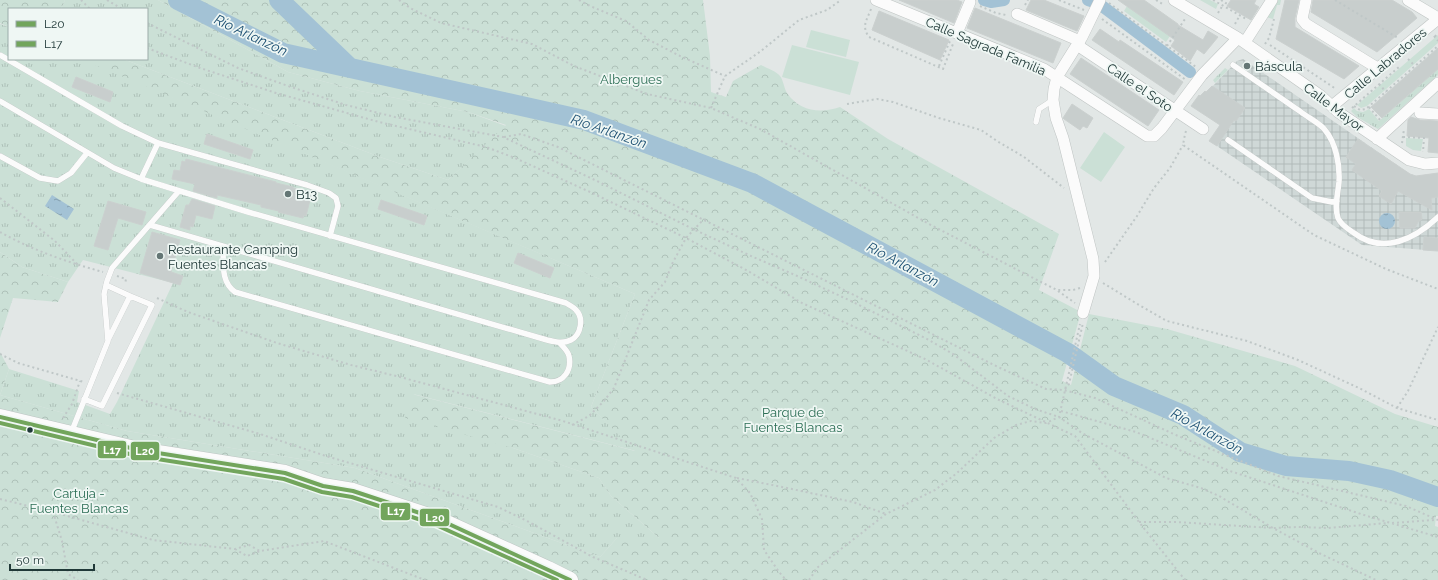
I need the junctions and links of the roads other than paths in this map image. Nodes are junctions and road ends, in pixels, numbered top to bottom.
1 (1272, 0) edge
2 (1306, 0) edge
3 (1408, 0) edge
4 (970, 2) road end
5 (874, 3) edge
6 (1172, 4) edge
7 (1096, 7) edge
8 (1017, 14) road end
9 (1438, 18) edge
10 (957, 34) junction
11 (1242, 40) junction
12 (1079, 43) junction
13 (9, 60) edge
14 (1233, 65) dead end
15 (1379, 69) junction
16 (1057, 77) junction
17 (1438, 84) edge
18 (1053, 100) junction
19 (0, 101) edge
20 (1332, 106) junction
21 (1175, 111) junction
22 (1420, 114) dead end
23 (1438, 114) edge
24 (1036, 122) dead end
25 (1203, 129) dead end
26 (1377, 139) junction
27 (1228, 140) dead end
28 (158, 143) junction
29 (87, 153) junction
30 (0, 156) edge
31 (1438, 163) edge
32 (141, 179) junction
33 (179, 191) junction
34 (1337, 201) junction
35 (1438, 218) edge
36 (150, 225) junction
37 (330, 236) junction
38 (223, 246) junction
39 (106, 285) junction
40 (130, 296) junction
41 (1083, 311) road end
42 (108, 341) junction
43 (560, 343) junction
44 (84, 399) junction
45 (0, 416) edge
46 (70, 434) junction
47 (570, 580) edge

1 - 11 street
2 - 15 street
3 - 9 street
4 - 10 street
5 - 10 street, Calle Sagrada Familia
6 - 11 street, Calle Mayor
7 - 12 street
8 - 12 street, Calle el Soto
9 - 15 street, Calle Labradores
10 - 16 street, Calle Sagrada Familia
11 - 20 street, Calle Mayor
11 - 21 street
12 - 16 street
12 - 21 street, Calle el Soto
13 - 28 lane
14 - 34 lane
15 - 20 street, Calle Labradores
16 - 18 street
16 - 21 street, Calle Sagrada Familia
17 - 26 street
18 - 24 lane
18 - 41 street
19 - 29 lane
20 - 26 street, Calle Mayor
21 - 25 street, Calle el Soto
22 - 23 street
26 - 31 street, Calle Mayor
27 - 34 lane
28 - 32 lane
28 - 37 lane
29 - 30 lane
29 - 32 lane
32 - 33 lane
33 - 36 lane
33 - 37 lane
34 - 35 lane
36 - 38 lane
36 - 39 lane
37 - 43 lane
38 - 43 lane
38 - 43 lane
39 - 40 lane
39 - 42 lane
40 - 42 lane
40 - 44 lane
42 - 44 lane
44 - 46 lane
45 - 46 main road
46 - 47 main road

